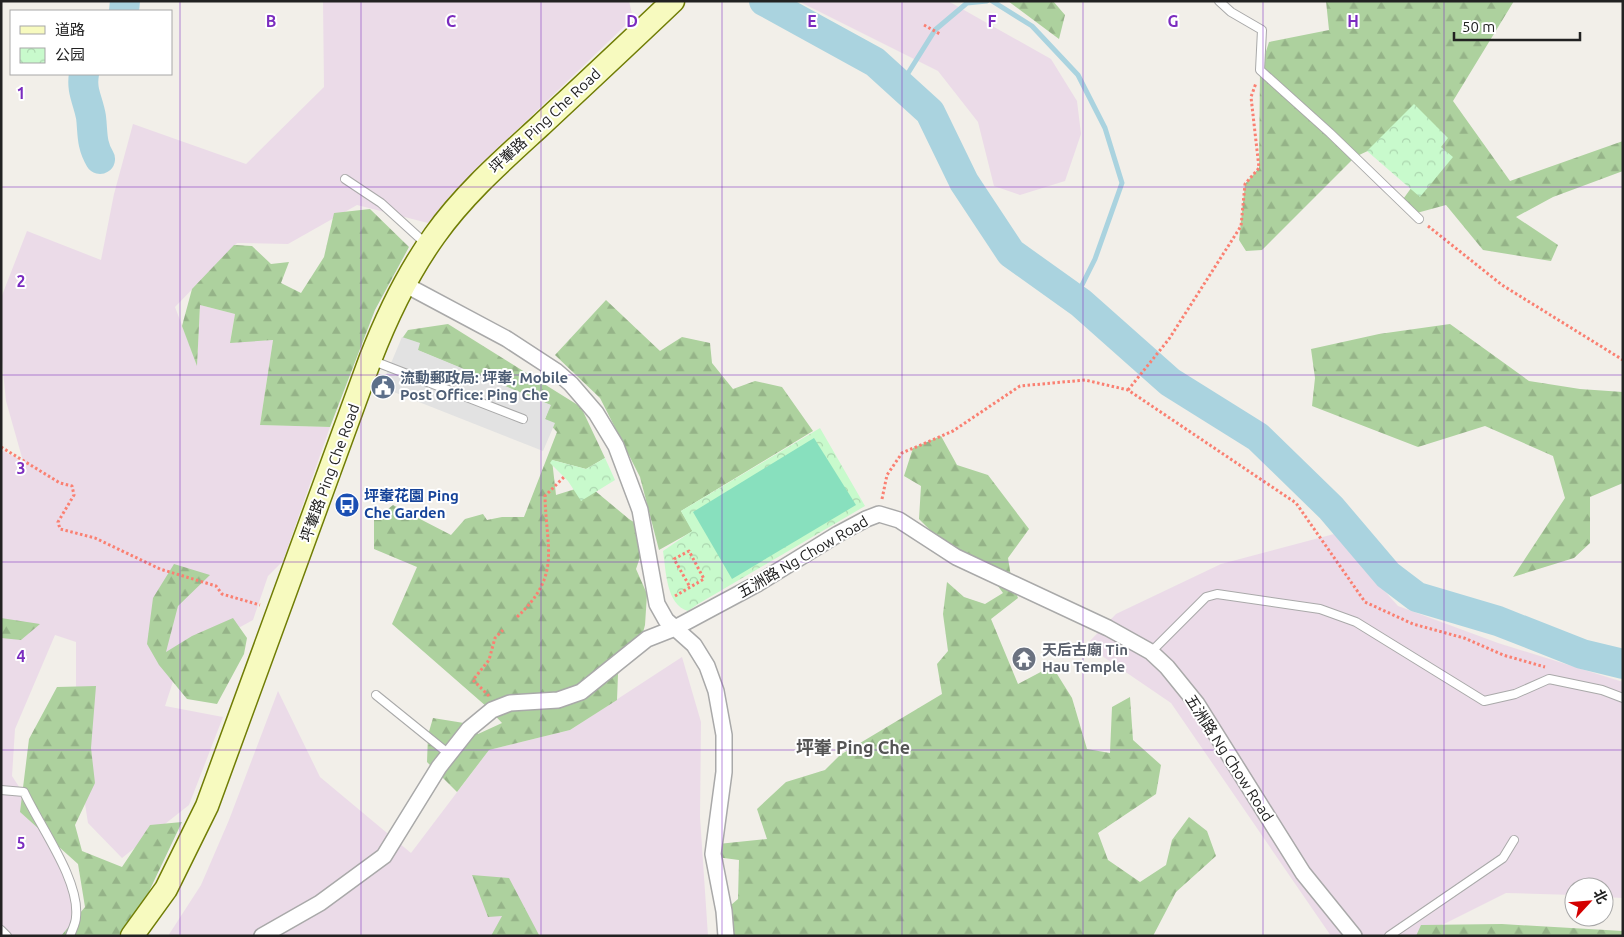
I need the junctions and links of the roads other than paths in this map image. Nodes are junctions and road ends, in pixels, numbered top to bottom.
1 (673, 1) edge
2 (1219, 1) edge
3 (346, 179) dead end
4 (1419, 219) road end
5 (428, 245) junction
6 (404, 284) junction
7 (370, 360) junction
8 (523, 419) dead end
9 (675, 628) junction
10 (1152, 652) junction
11 (376, 695) dead end
12 (1623, 698) edge
13 (449, 754) junction
14 (1, 790) edge
15 (1514, 840) dead end
16 (1, 930) edge
17 (7, 936) edge
18 (70, 936) edge
19 (132, 936) edge
20 (262, 936) edge
21 (726, 936) edge
22 (1354, 936) edge
23 (1389, 936) edge

1 - 5 street, 坪輋路 Ping Che Road
2 - 4 lane
3 - 5 lane
5 - 6 street, 坪輋路 Ping Che Road
6 - 7 street, 坪輋路 Ping Che Road
6 - 9 street
7 - 8 lane
7 - 19 street, 坪輋路 Ping Che Road
9 - 10 street, 五洲路 Ng Chow Road
9 - 13 street, 五洲路 Ng Chow Road
9 - 21 street
10 - 12 lane
10 - 22 street, 五洲路 Ng Chow Road
11 - 13 lane
13 - 20 street, 五洲路 Ng Chow Road
14 - 18 lane
15 - 23 lane
16 - 17 lane

